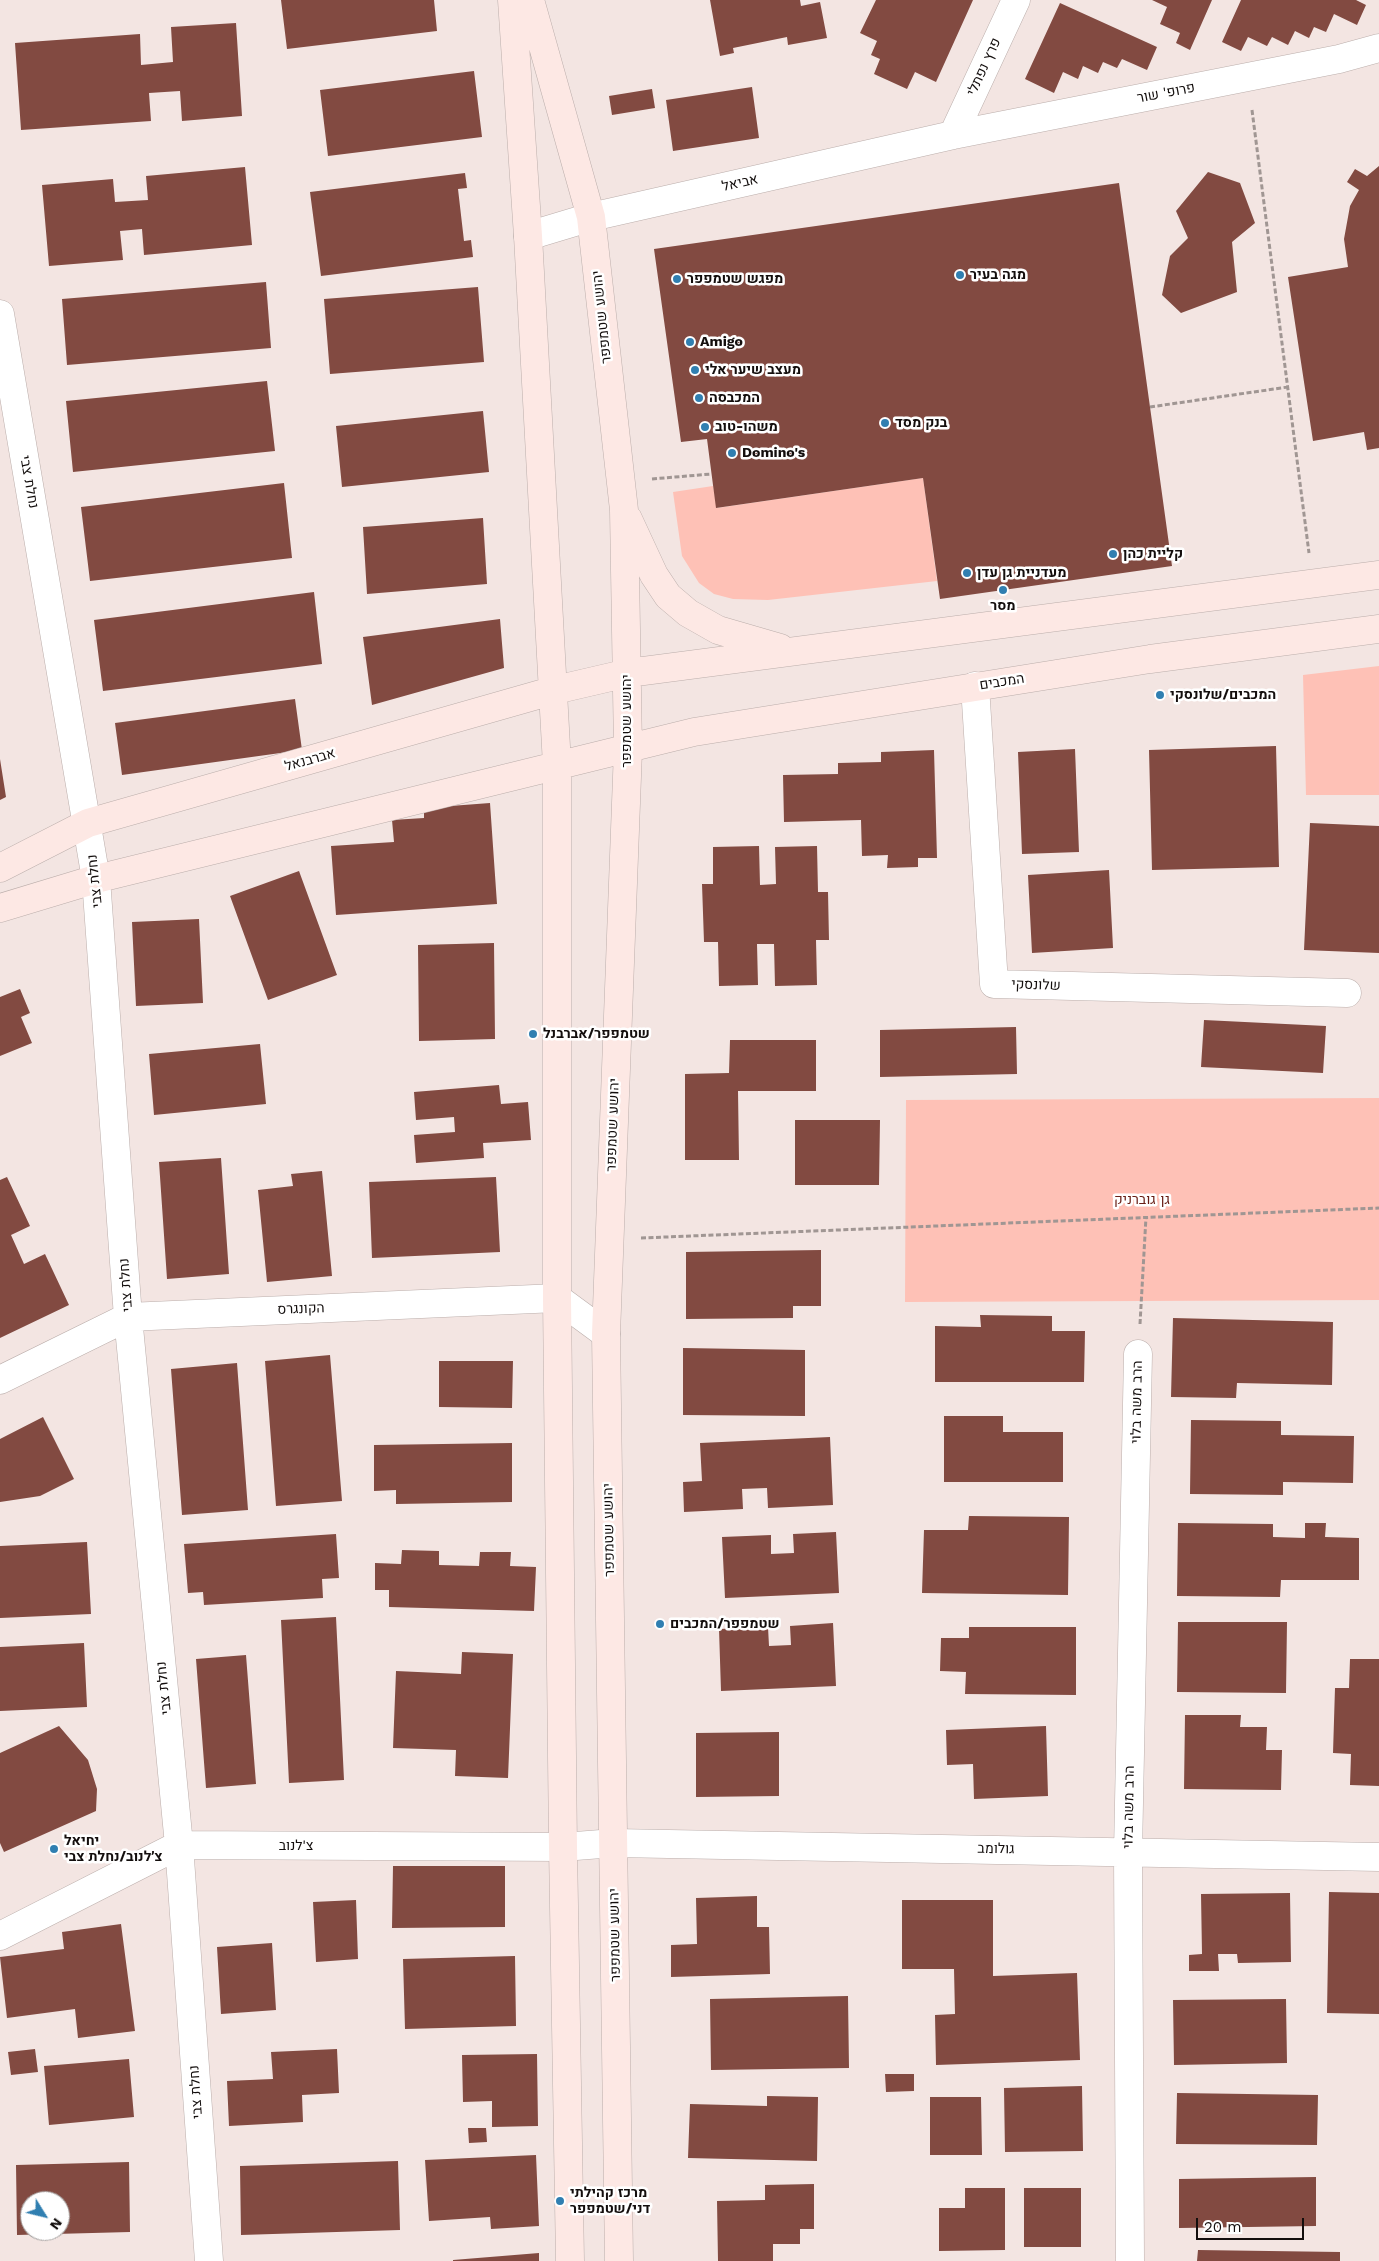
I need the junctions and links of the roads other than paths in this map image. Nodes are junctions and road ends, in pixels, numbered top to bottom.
1 (512, 0) edge
2 (530, 0) edge
3 (1016, 0) edge
4 (1379, 48) edge
5 (953, 134) junction
6 (591, 217) junction
7 (528, 236) junction
8 (0, 314) edge
9 (624, 510) junction
10 (1379, 575) edge
11 (1379, 629) edge
12 (792, 651) junction
13 (628, 673) junction
14 (975, 686) junction
15 (555, 690) junction
16 (628, 750) junction
17 (557, 765) junction
18 (88, 823) junction
19 (0, 868) edge
20 (96, 879) junction
21 (0, 908) edge
22 (1347, 993) dead end
23 (558, 1298) junction
24 (128, 1317) junction
25 (606, 1334) junction
26 (1138, 1354) road end
27 (0, 1380) edge
28 (614, 1843) junction
29 (179, 1845) junction
30 (563, 1847) junction
31 (1128, 1852) junction
32 (1379, 1857) edge
33 (0, 1936) edge
34 (208, 2261) edge
35 (570, 2261) edge
36 (619, 2261) edge
37 (1130, 2261) edge

1 - 7 street
2 - 6 street, יהושע שטמפפר
3 - 5 street, פרץ נפתלי
4 - 5 street, פרופ' שור
5 - 6 street, אביאל
6 - 7 street, אביאל
6 - 9 street, יהושע שטמפפר
7 - 15 street
8 - 18 street, נחלת צבי
9 - 12 street
9 - 13 street, יהושע שטמפפר
10 - 12 street
11 - 14 street, המכבים
12 - 13 street
13 - 15 street, אברבנאל
13 - 16 street, יהושע שטמפפר
14 - 16 street, המכבים
14 - 22 street, שלונסקי
15 - 17 street
15 - 18 street, אברבנאל
16 - 17 street
16 - 25 street, יהושע שטמפפר
17 - 20 street
17 - 23 street
18 - 19 street, אברבנאל
18 - 20 street, נחלת צבי
20 - 21 street
20 - 24 street, נחלת צבי
23 - 24 street, הקונגרס
23 - 25 street
23 - 30 street
24 - 27 street, הקונגרס
24 - 29 street, נחלת צבי
25 - 28 street, יהושע שטמפפר
26 - 31 street, הרב משה בלוי
28 - 30 street, צ'לנוב
28 - 31 street, גולומב
28 - 36 street, יהושע שטמפפר
29 - 30 street, צ'לנוב
29 - 33 street, צ'לנוב
29 - 34 street, נחלת צבי
30 - 35 street
31 - 32 street, גולומב
31 - 37 street, הרב משה בלוי

